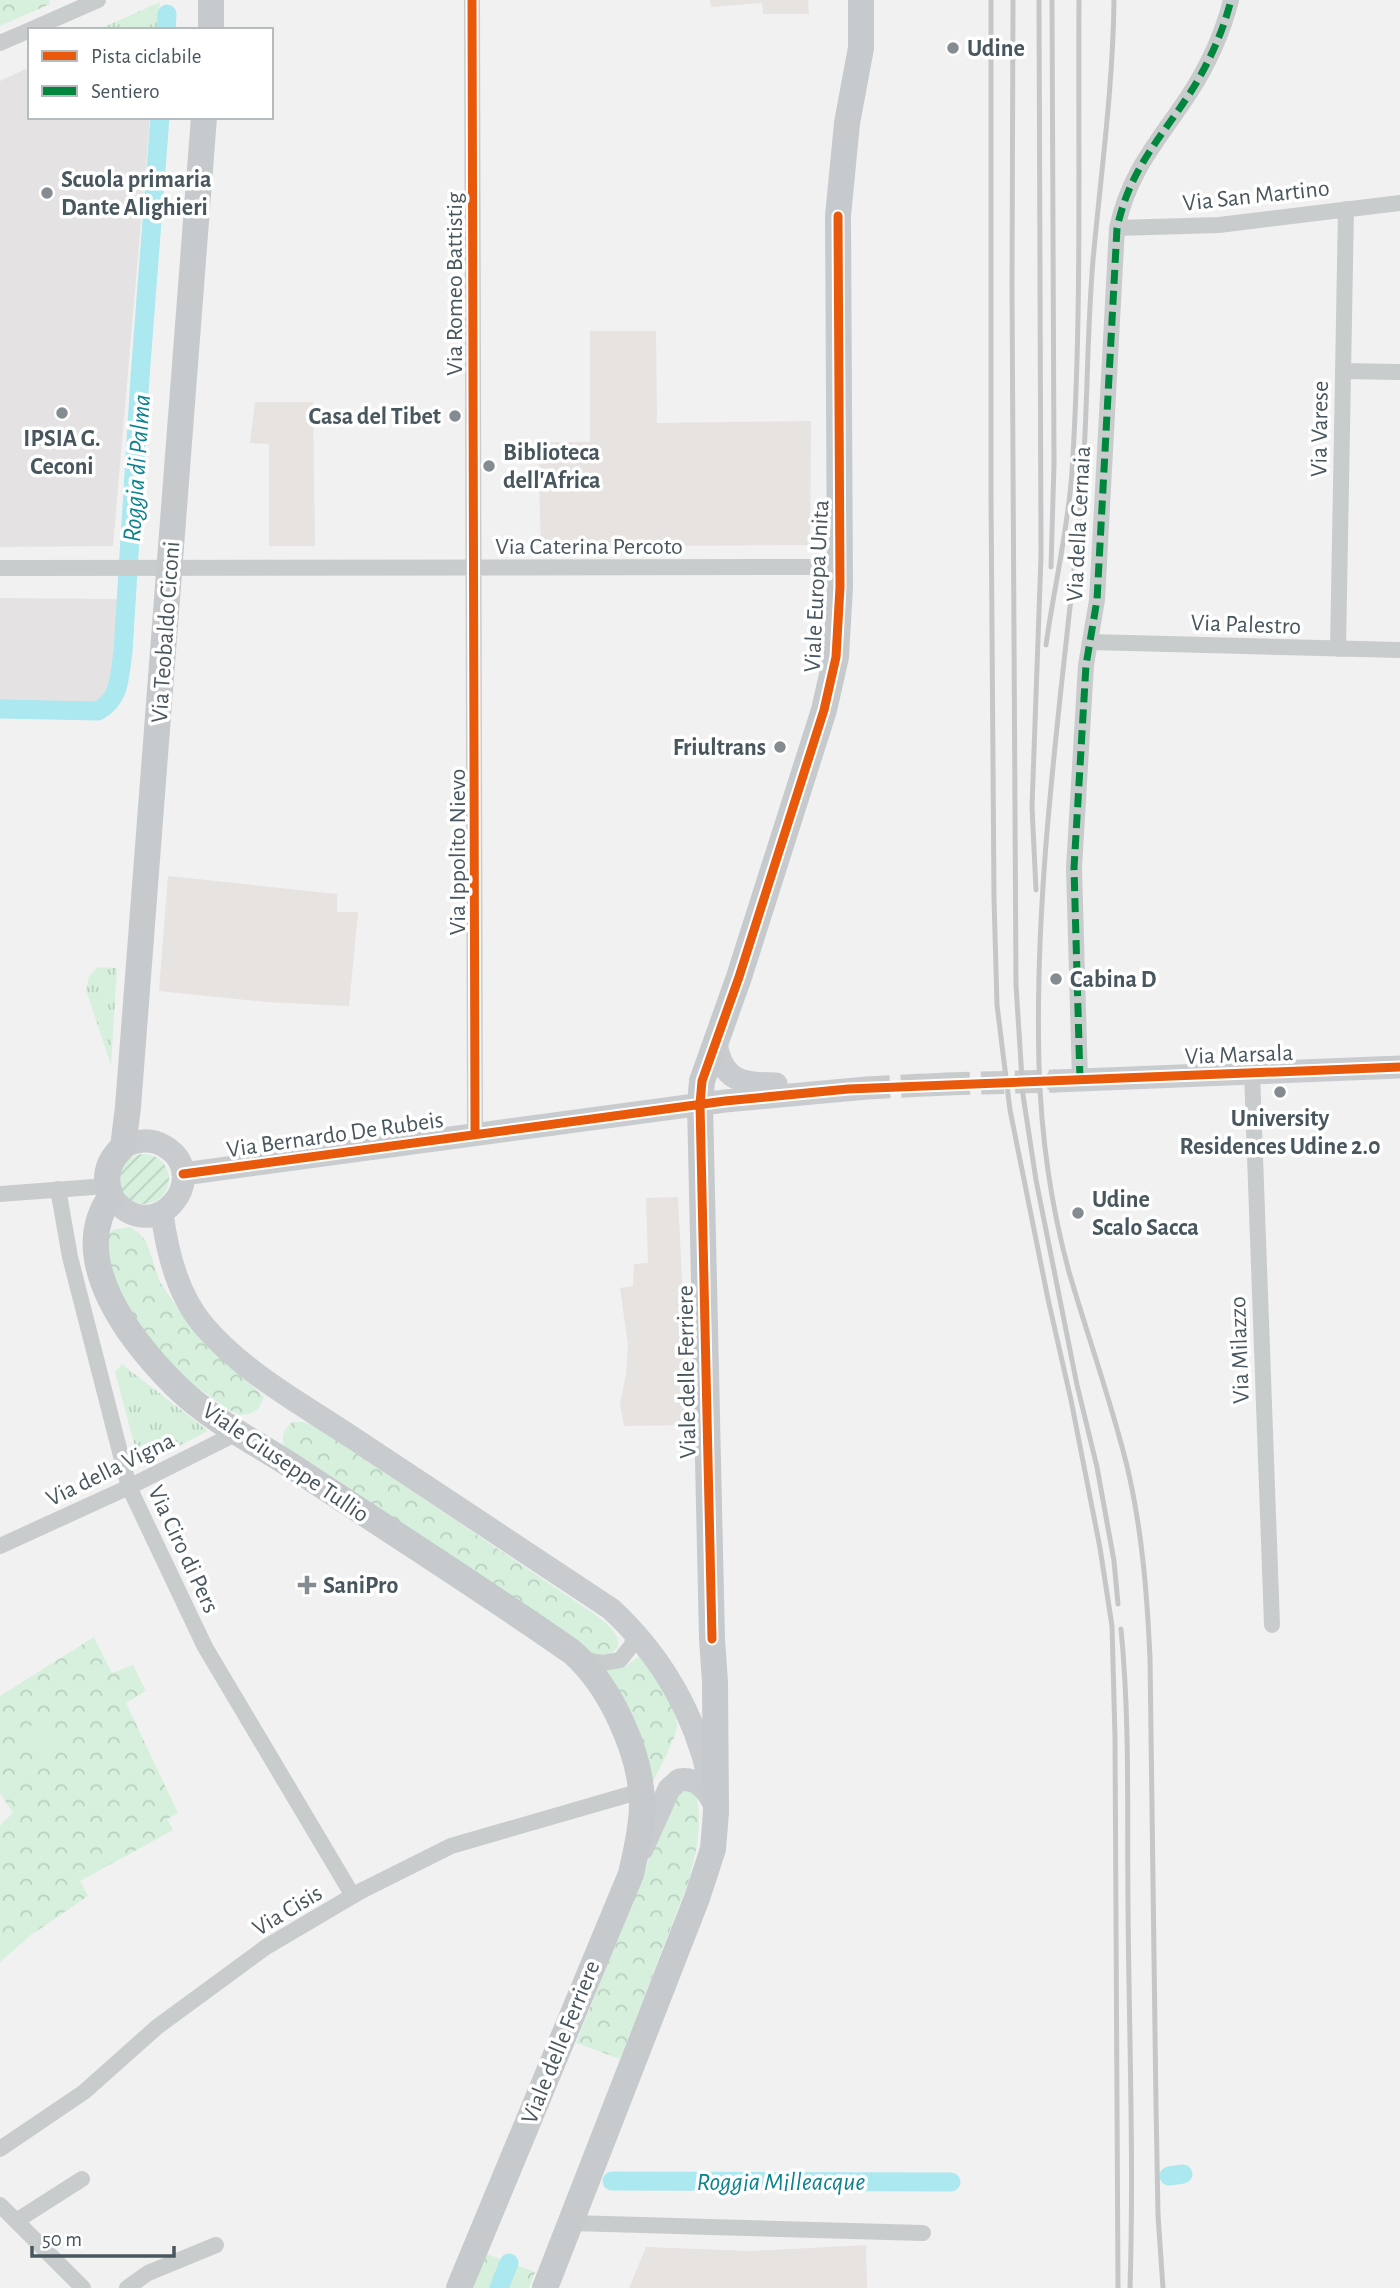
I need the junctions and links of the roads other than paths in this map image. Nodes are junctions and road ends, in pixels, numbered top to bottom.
1 (98, 0) edge
2 (211, 0) edge
3 (472, 0) edge
4 (862, 0) edge
5 (1231, 0) edge
6 (35, 28) edge
7 (211, 28) edge
8 (28, 31) edge
9 (0, 43) edge
10 (204, 119) edge
11 (1400, 203) edge
12 (1346, 209) junction
13 (1117, 228) junction
14 (1343, 371) junction
15 (1400, 372) edge
16 (840, 567) junction
17 (0, 568) edge
18 (170, 568) junction
19 (475, 569) junction
20 (1091, 642) junction
21 (1338, 649) junction
22 (1400, 650) edge
23 (716, 1043) junction
24 (1400, 1067) edge
25 (1252, 1073) junction
26 (1080, 1080) junction
27 (1056, 1081) tunnel mouth
28 (700, 1104) junction
29 (475, 1134) junction
30 (123, 1147) junction
31 (183, 1174) junction
32 (58, 1189) junction
33 (109, 1191) junction
34 (0, 1194) edge
35 (162, 1213) junction
36 (239, 1432) junction
37 (129, 1487) junction
38 (0, 1546) edge
39 (1272, 1625) dead end
40 (634, 1633) junction
41 (579, 1658) junction
42 (641, 1791) junction
43 (716, 1812) junction
44 (631, 1874) junction
45 (353, 1896) junction
46 (0, 2149) edge
47 (82, 2179) dead end
48 (0, 2205) edge
49 (16, 2221) junction
50 (571, 2223) junction
51 (923, 2233) dead end
52 (216, 2245) dead end
53 (83, 2288) edge
54 (127, 2288) edge
55 (458, 2288) edge
56 (545, 2288) edge

1 - 6 street
2 - 7 main road
3 - 19 street, Via Romeo Battistig
4 - 16 main road, Viale Europa Unita
5 - 13 street, Via della Cernaia
8 - 9 street
10 - 18 main road, Via Teobaldo Ciconi
11 - 12 street, Via San Martino
12 - 13 street, Via San Martino
12 - 14 street, Via Varese
13 - 20 street, Via della Cernaia
14 - 15 street
14 - 21 street, Via Varese
16 - 19 street, Via Caterina Percoto
16 - 23 main road, Viale Europa Unita
17 - 18 street, Via Caterina Percoto
18 - 19 street, Via Caterina Percoto
18 - 30 main road, Via Teobaldo Ciconi
19 - 29 street, Via Ippolito Nievo
20 - 21 street, Via Palestro
20 - 26 street, Via della Cernaia
21 - 22 street, Via Palestro
23 - 28 main road, Viale Europa Unita
23 - 28 main road, Via Bernardo De Rubeis
24 - 25 main road, Via Marsala
25 - 26 main road, Via Marsala
25 - 39 street, Via Milazzo
26 - 27 main road
28 - 29 main road, Via Bernardo De Rubeis
28 - 43 main road, Viale delle Ferriere
29 - 31 main road, Via Bernardo De Rubeis
30 - 31 main road
30 - 33 main road
31 - 35 main road
32 - 33 street
32 - 34 street
32 - 37 street, Via Ciro di Pers
33 - 35 main road
33 - 36 main road, Viale Giuseppe Tullio
35 - 40 main road
36 - 37 street, Via della Vigna
36 - 41 main road, Viale Giuseppe Tullio
37 - 38 street, Via della Vigna
37 - 45 street, Via Ciro di Pers
40 - 41 street
40 - 43 main road, Viale delle Ferriere
41 - 42 main road, Viale Giuseppe Tullio
42 - 44 main road, Viale delle Ferriere
42 - 45 street, Via Cisis
43 - 44 main road
43 - 50 main road, Viale delle Ferriere
44 - 55 main road, Viale delle Ferriere
45 - 46 street, Via Cisis
47 - 49 street
48 - 49 street
49 - 53 street
50 - 51 street
50 - 56 main road, Viale delle Ferriere
52 - 54 street

